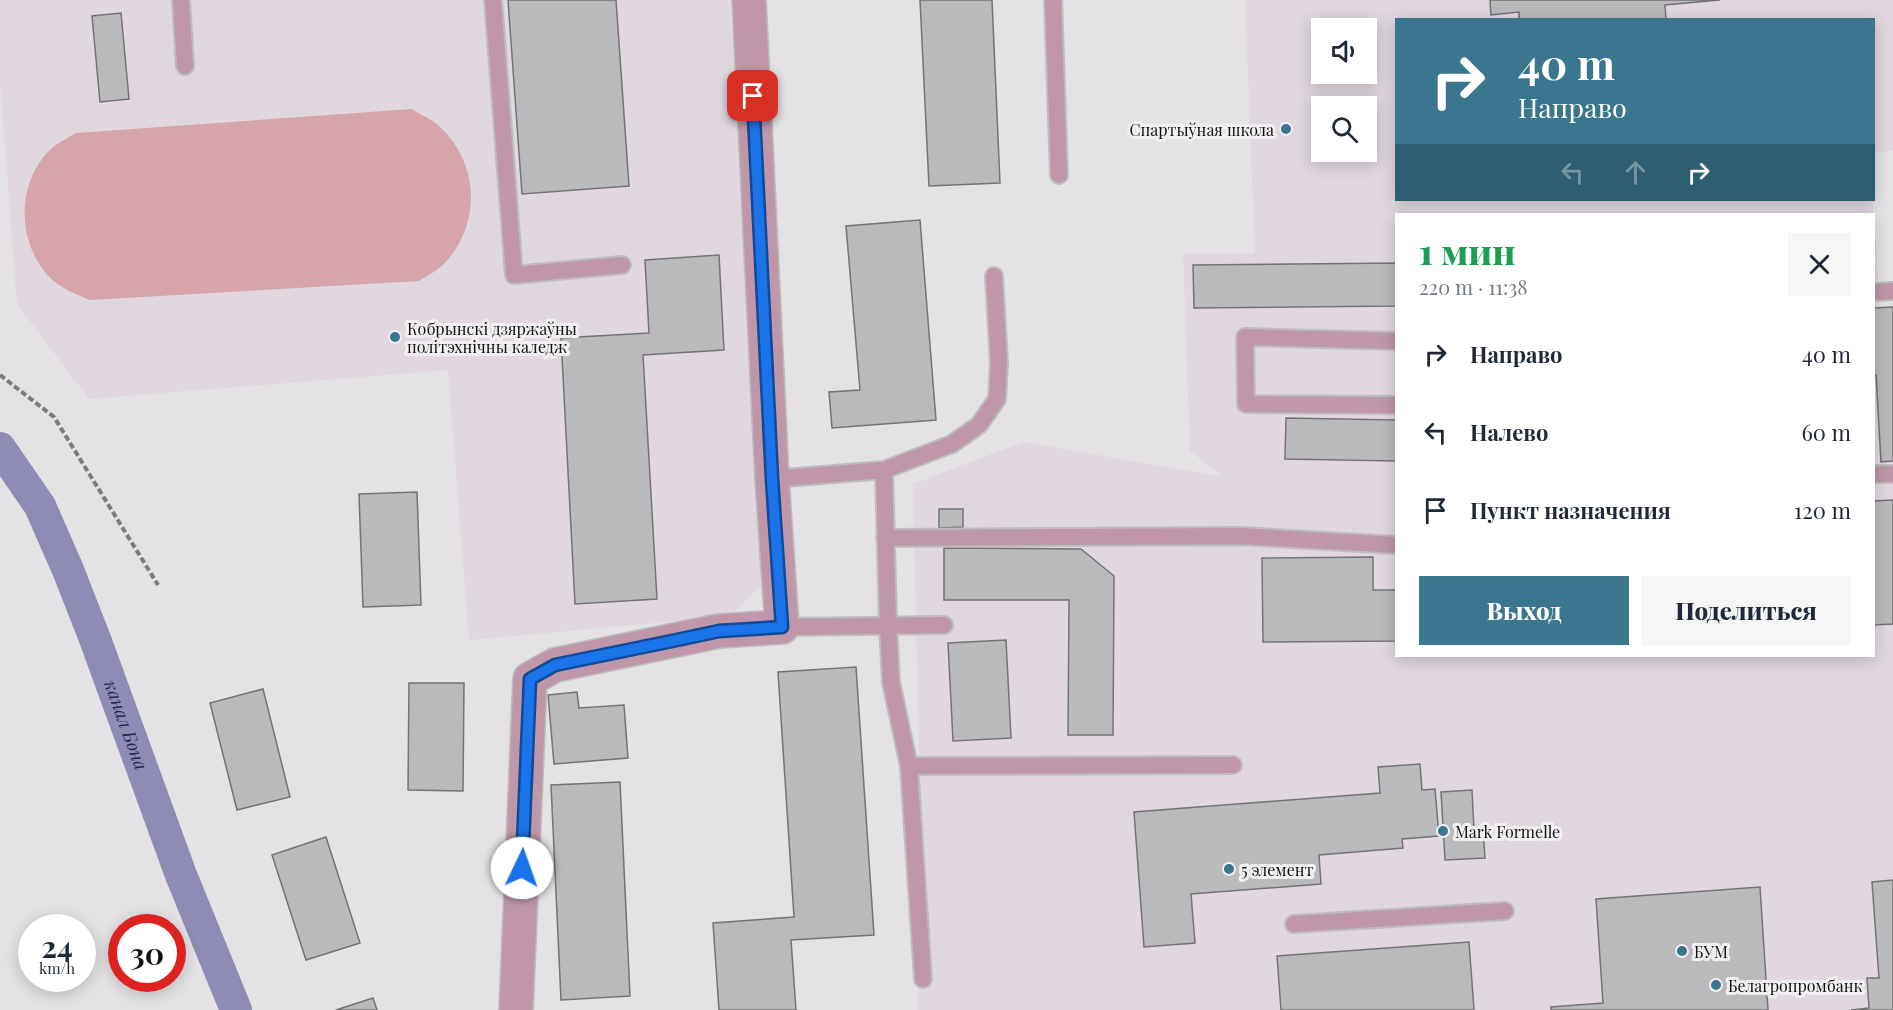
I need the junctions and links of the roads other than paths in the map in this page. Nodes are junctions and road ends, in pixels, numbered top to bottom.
1 (181, 0) edge
2 (493, 0) edge
3 (749, 0) edge
4 (1053, 0) edge
5 (185, 66) dead end
6 (1059, 175) dead end
7 (622, 265) dead end
8 (994, 276) dead end
9 (1893, 291) edge
10 (1875, 292) edge
11 (1395, 341) edge
12 (1395, 405) edge
13 (884, 470) junction
14 (1875, 474) edge
15 (1893, 474) edge
16 (772, 479) junction
17 (885, 538) junction
18 (1395, 544) edge
19 (944, 625) dead end
20 (888, 626) junction
21 (782, 627) junction
22 (1233, 765) dead end
23 (909, 766) junction
24 (1505, 911) dead end
25 (1294, 924) dead end
26 (923, 979) dead end
27 (516, 1010) edge

1 - 5 lane
2 - 7 lane
3 - 16 street
4 - 6 lane
8 - 13 lane
9 - 10 lane
11 - 12 lane
13 - 16 lane
13 - 17 lane
14 - 15 lane
16 - 21 street
17 - 18 lane
17 - 20 lane
19 - 20 lane
20 - 21 lane
20 - 23 lane
21 - 27 street
22 - 23 lane
23 - 26 lane
24 - 25 lane

